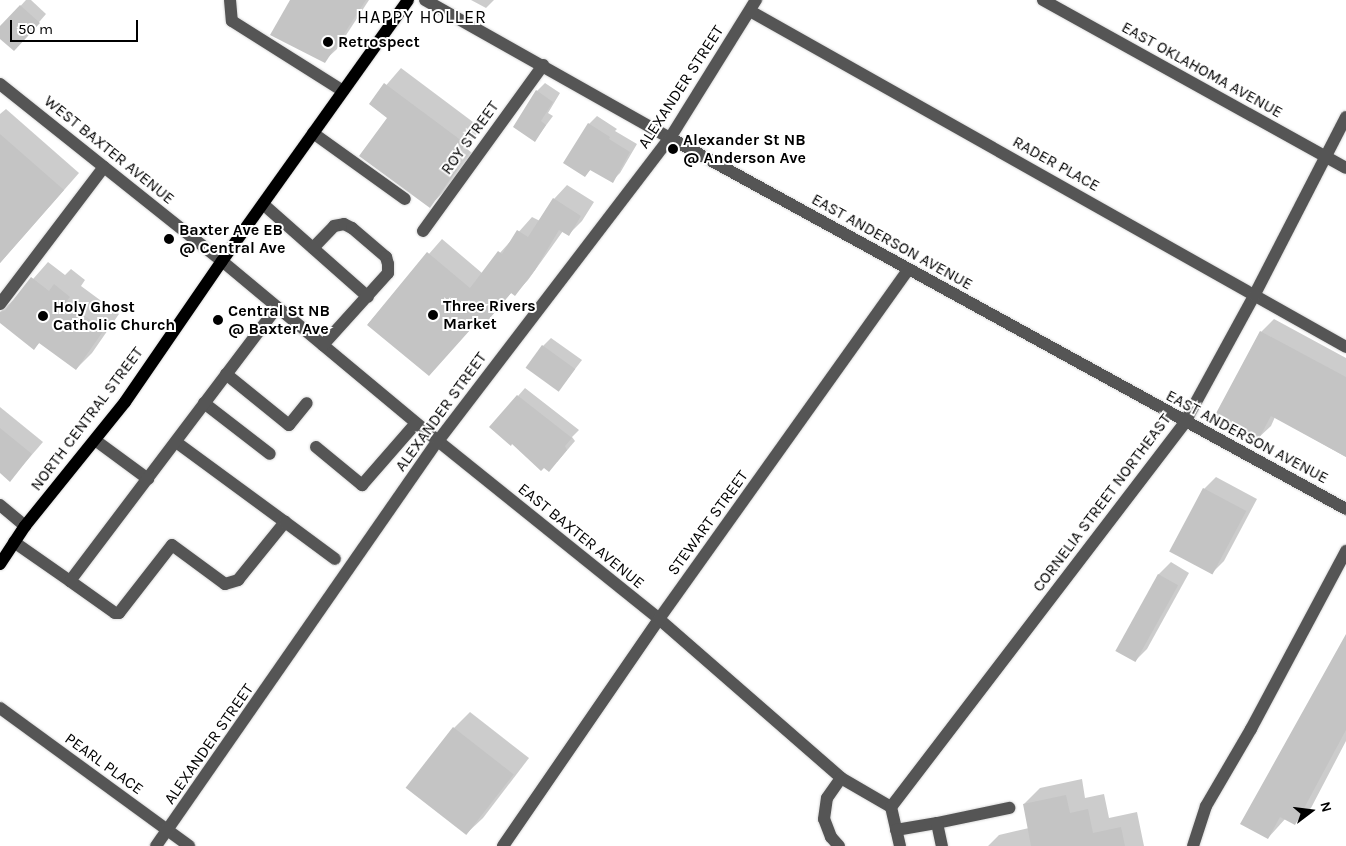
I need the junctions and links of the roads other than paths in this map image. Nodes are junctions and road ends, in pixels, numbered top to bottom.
1 (230, 0) edge
2 (408, 0) edge
3 (425, 0) edge
4 (1043, 0) edge
5 (753, 6) edge
6 (543, 65) junction
7 (0, 84) edge
8 (343, 91) junction
9 (1346, 117) edge
10 (313, 133) junction
11 (670, 138) junction
12 (1324, 156) junction
13 (104, 167) junction
14 (1346, 168) edge
15 (405, 200) dead end
16 (263, 204) junction
17 (423, 231) dead end
18 (313, 248) junction
19 (222, 261) junction
20 (908, 270) junction
21 (1255, 294) junction
22 (368, 297) junction
23 (0, 304) edge
24 (277, 307) junction
25 (323, 345) junction
26 (1346, 347) edge
27 (226, 374) junction
28 (204, 403) junction
29 (307, 403) dead end
30 (1185, 422) junction
31 (416, 423) junction
32 (95, 440) junction
33 (438, 441) junction
34 (176, 442) junction
35 (316, 447) dead end
36 (270, 454) dead end
37 (148, 479) junction
38 (0, 504) edge
39 (1346, 509) edge
40 (285, 522) junction
41 (25, 526) junction
42 (14, 542) junction
43 (1346, 551) edge
44 (335, 559) dead end
45 (0, 564) edge
46 (70, 581) junction
47 (659, 620) junction
48 (0, 708) edge
49 (840, 778) junction
50 (892, 807) junction
51 (1009, 808) dead end
52 (937, 823) junction
53 (169, 830) junction
54 (896, 830) junction
55 (156, 846) edge
56 (189, 846) edge
57 (503, 846) edge
58 (838, 846) edge
59 (900, 846) edge
60 (942, 846) edge
61 (1193, 846) edge

1 - 8 street
2 - 8 main road, NORTH CENTRAL STREET
3 - 6 street, EAST ANDERSON AVENUE
4 - 12 street, EAST OKLAHOMA AVENUE
5 - 11 street, ALEXANDER STREET
5 - 21 street, RADER PLACE
6 - 11 street, EAST ANDERSON AVENUE
6 - 17 street, ROY STREET
7 - 13 street, WEST BAXTER AVENUE
8 - 10 main road, NORTH CENTRAL STREET
9 - 12 street, CORNELIA STREET NORTHEAST
10 - 15 street
10 - 16 main road, NORTH CENTRAL STREET
11 - 20 street, EAST ANDERSON AVENUE
11 - 33 street, ALEXANDER STREET
12 - 14 street, EAST OKLAHOMA AVENUE
12 - 21 street, CORNELIA STREET NORTHEAST
13 - 19 street, WEST BAXTER AVENUE
13 - 23 street
16 - 18 street
16 - 19 main road, NORTH CENTRAL STREET
18 - 22 street
18 - 22 street
19 - 24 street, EAST BAXTER AVENUE
19 - 32 main road, NORTH CENTRAL STREET
20 - 30 street, EAST ANDERSON AVENUE
20 - 47 street, STEWART STREET
21 - 26 street, RADER PLACE
21 - 30 street, CORNELIA STREET NORTHEAST
22 - 25 street
24 - 25 street, EAST BAXTER AVENUE
24 - 27 street
25 - 31 street, EAST BAXTER AVENUE
27 - 28 street
27 - 29 street
28 - 34 street
28 - 36 street
30 - 39 street, EAST ANDERSON AVENUE
30 - 50 street, CORNELIA STREET NORTHEAST
31 - 33 street, EAST BAXTER AVENUE
31 - 35 street
32 - 37 street
32 - 41 main road, NORTH CENTRAL STREET
33 - 47 street, EAST BAXTER AVENUE
33 - 53 street, ALEXANDER STREET
34 - 37 street
34 - 40 street
37 - 46 street
38 - 41 street
40 - 44 street
40 - 46 street
41 - 42 main road, NORTH CENTRAL STREET
42 - 45 main road, NORTH CENTRAL STREET
42 - 46 street
43 - 61 street
47 - 49 street, EAST BAXTER AVENUE
47 - 57 street, STEWART STREET
48 - 53 street, PEARL PLACE
49 - 50 street, EAST BAXTER AVENUE
49 - 58 street
50 - 54 street
51 - 52 street
52 - 54 street
52 - 60 street
53 - 55 street, ALEXANDER STREET
53 - 56 street, PEARL PLACE
54 - 59 street

